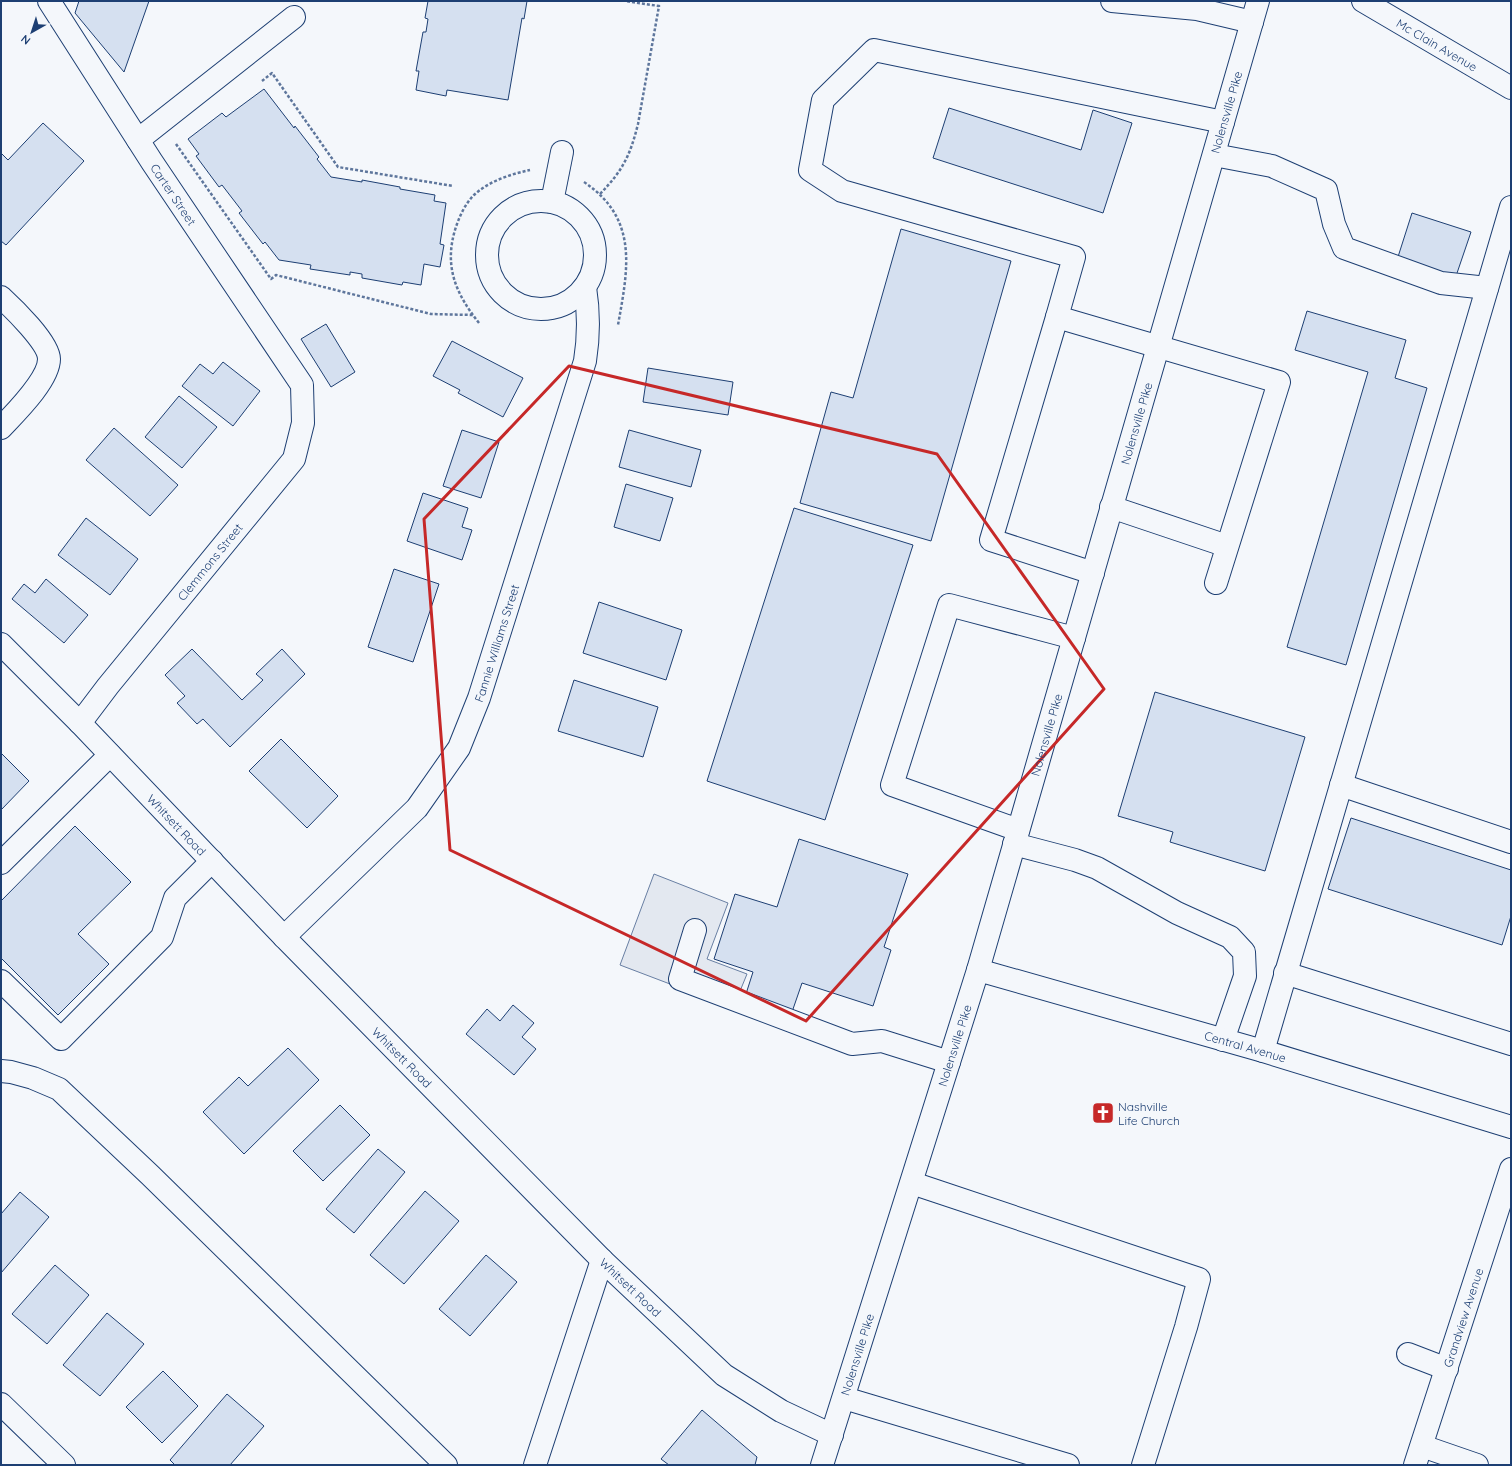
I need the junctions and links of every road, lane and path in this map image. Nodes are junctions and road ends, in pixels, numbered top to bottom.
1 (49, 1) edge
2 (625, 1) edge
3 (1112, 1) edge
4 (1258, 1) edge
5 (1363, 1) edge
6 (294, 17) dead end
7 (1252, 22) junction
8 (260, 82) dead end
9 (1511, 88) edge
10 (1223, 122) junction
11 (138, 140) junction
12 (175, 141) dead end
13 (1214, 155) junction
14 (560, 162) junction
15 (453, 186) dead end
16 (600, 194) junction
17 (552, 202) junction
18 (1511, 207) edge
19 (585, 287) junction
20 (1487, 288) junction
21 (1, 297) edge
22 (473, 315) junction
23 (1057, 317) junction
24 (479, 323) dead end
25 (617, 328) dead end
26 (1158, 347) junction
27 (302, 385) joint
28 (1, 428) edge
29 (1111, 507) junction
30 (1227, 546) junction
31 (1092, 573) junction
32 (1216, 583) dead end
33 (1074, 638) junction
34 (1, 644) edge
35 (80, 723) junction
36 (110, 755) junction
37 (1341, 785) junction
38 (1016, 837) junction
39 (1511, 842) edge
40 (212, 861) junction
41 (1, 863) edge
42 (695, 930) dead end
43 (284, 937) junction
44 (978, 970) junction
45 (1285, 973) junction
46 (1, 981) edge
47 (1223, 1040) junction
48 (1511, 1044) edge
49 (1263, 1051) junction
50 (949, 1062) junction
51 (1, 1071) edge
52 (1511, 1127) edge
53 (1511, 1169) edge
54 (912, 1183) junction
55 (602, 1260) junction
56 (1408, 1354) dead end
57 (1447, 1369) junction
58 (844, 1398) junction
59 (1, 1404) edge
60 (832, 1435) junction
61 (1418, 1456) edge
62 (64, 1465) edge
63 (446, 1465) edge
64 (535, 1465) edge
65 (822, 1465) edge
66 (1068, 1465) edge
67 (1143, 1465) edge
68 (1477, 1465) edge

1 - 11 street, Carter Street
2 - 16 path
3 - 7 street
4 - 7 street, Nolensville Pike
5 - 9 street, Mc Clain Avenue
6 - 11 street
7 - 10 street, Nolensville Pike
8 - 15 path
10 - 13 street, Nolensville Pike
10 - 23 street
11 - 27 street, Carter Street
12 - 22 path
13 - 20 street
13 - 26 street, Nolensville Pike
14 - 16 path
14 - 17 street
14 - 22 path
16 - 25 path
17 - 19 street
17 - 19 street
18 - 20 street
19 - 43 street, Fannie Williams Street
20 - 37 street
21 - 28 street
22 - 24 path
23 - 26 street
23 - 31 street
26 - 29 street, Nolensville Pike
26 - 30 street
27 - 35 street, Clemmons Street
29 - 30 street
29 - 31 street, Nolensville Pike
30 - 32 street
31 - 33 street, Nolensville Pike
33 - 38 street, Nolensville Pike
33 - 38 street
34 - 35 street, Whitsett Road
35 - 36 street, Whitsett Road
36 - 40 street, Whitsett Road
36 - 41 street
37 - 39 street
37 - 45 street
38 - 44 street, Nolensville Pike
38 - 47 street
40 - 43 street, Whitsett Road
40 - 46 street
42 - 50 street
43 - 55 street, Whitsett Road
44 - 47 street, Central Avenue
44 - 50 street, Nolensville Pike
45 - 48 street
45 - 49 street
47 - 49 street, Central Avenue
49 - 52 street, Central Avenue
50 - 54 street, Nolensville Pike
51 - 63 street
53 - 57 street, Grandview Avenue
54 - 58 street, Nolensville Pike
54 - 67 street
55 - 60 street, Whitsett Road
55 - 64 street
56 - 57 street
57 - 61 street, Grandview Avenue
58 - 60 street, Nolensville Pike
58 - 66 street
59 - 62 street
60 - 65 street, Nolensville Pike
61 - 68 street

